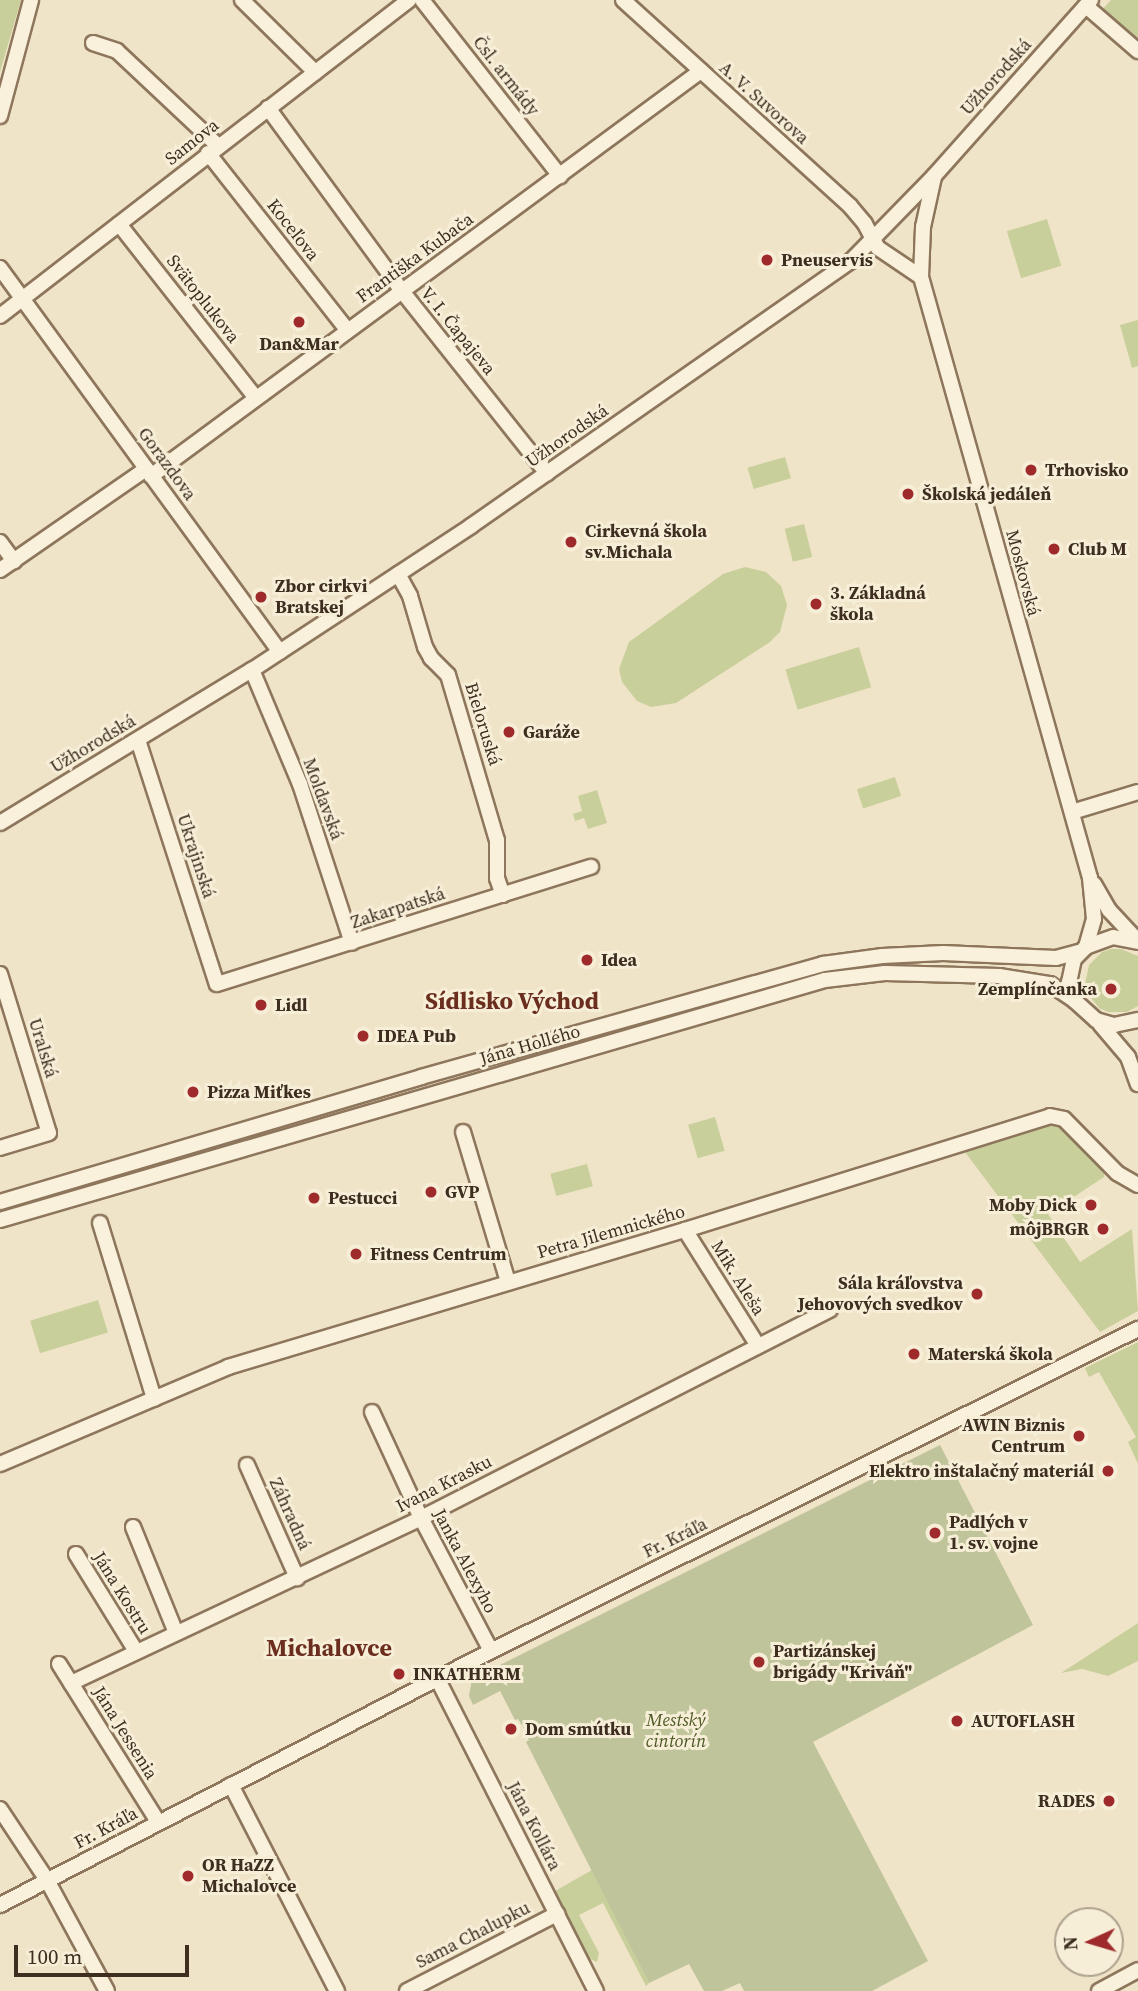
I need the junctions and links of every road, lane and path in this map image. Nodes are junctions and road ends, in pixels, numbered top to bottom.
1 (31, 0) edge
2 (242, 0) edge
3 (409, 0) edge
4 (422, 0) edge
5 (623, 0) edge
6 (1089, 3) edge
7 (93, 43) dead end
8 (1138, 51) edge
9 (701, 71) junction
10 (315, 72) junction
11 (268, 108) junction
12 (0, 116) edge
13 (213, 150) junction
14 (560, 176) junction
15 (934, 176) junction
16 (119, 224) junction
17 (872, 241) junction
18 (0, 268) edge
19 (921, 277) junction
20 (402, 291) junction
21 (23, 300) junction
22 (0, 316) edge
23 (348, 331) junction
24 (256, 398) junction
25 (149, 472) junction
26 (547, 473) junction
27 (0, 541) edge
28 (13, 561) junction
29 (0, 570) edge
30 (398, 574) junction
31 (279, 652) junction
32 (252, 670) junction
33 (138, 740) junction
34 (1138, 792) edge
35 (1072, 812) junction
36 (0, 823) edge
37 (591, 867) dead end
38 (1090, 878) junction
39 (502, 895) junction
40 (1138, 941) edge
41 (352, 943) junction
42 (1083, 950) junction
43 (882, 956) junction
44 (885, 973) junction
45 (0, 974) edge
46 (217, 984) joint
47 (1075, 1001) junction
48 (683, 1002) junction
49 (688, 1018) junction
50 (1096, 1020) junction
51 (1138, 1020) edge
52 (1138, 1084) edge
53 (463, 1132) dead end
54 (237, 1133) junction
55 (0, 1148) edge
56 (243, 1150) junction
57 (1138, 1185) edge
58 (0, 1202) edge
59 (0, 1220) edge
60 (100, 1223) dead end
61 (685, 1230) junction
62 (508, 1282) junction
63 (830, 1310) dead end
64 (1138, 1329) edge
65 (758, 1346) junction
66 (154, 1399) junction
67 (372, 1412) dead end
68 (0, 1464) edge
69 (247, 1465) dead end
70 (421, 1518) junction
71 (133, 1527) dead end
72 (76, 1554) dead end
73 (297, 1578) junction
74 (176, 1633) junction
75 (136, 1651) junction
76 (491, 1651) junction
77 (59, 1664) dead end
78 (437, 1678) junction
79 (71, 1683) junction
80 (231, 1785) junction
81 (0, 1809) edge
82 (158, 1822) junction
83 (47, 1880) junction
84 (0, 1905) edge
85 (557, 1914) junction
86 (1135, 1973) edge
87 (107, 1991) edge
88 (337, 1991) edge
89 (407, 1991) edge
90 (596, 1991) edge
91 (1099, 1991) edge

1 - 12 street
2 - 10 street
3 - 10 street, Samova
4 - 14 street, Čsl. armády
5 - 9 street, A. V. Suvorova
6 - 8 street
6 - 15 street, Užhorodská
7 - 13 street, Koceľova
9 - 14 street, Františka Kubača
9 - 17 street, A. V. Suvorova
10 - 11 street, Samova
11 - 13 street, Samova
11 - 20 street, V. I. Čapajeva
13 - 16 street, Samova
13 - 23 street, Koceľova
14 - 20 street, Františka Kubača
15 - 17 street, Užhorodská
15 - 19 street, Moskovská
16 - 21 street, Samova
16 - 24 street, Svätoplukova
17 - 19 street
17 - 26 street, Užhorodská
18 - 21 street, Gorazdova
19 - 35 street, Moskovská
20 - 23 street, Františka Kubača
20 - 26 street, V. I. Čapajeva
21 - 22 street, Samova
21 - 25 street, Gorazdova
23 - 24 street, Františka Kubača
24 - 25 street, Františka Kubača
25 - 28 street, Františka Kubača
25 - 31 street, Gorazdova
26 - 30 street, Užhorodská
27 - 28 street
28 - 29 street, Františka Kubača
30 - 31 street, Užhorodská
30 - 39 street, Bieloruská
31 - 32 street, Užhorodská
32 - 33 street, Užhorodská
32 - 41 street, Moldavská
33 - 36 street, Užhorodská
33 - 46 street, Ukrajinská
34 - 35 street
35 - 38 street, Moskovská
37 - 39 street, Zakarpatská
38 - 40 street
38 - 42 street
39 - 41 street, Zakarpatská
40 - 42 street, Jána Hollého
41 - 46 street, Zakarpatská
42 - 43 street, Jána Hollého
42 - 47 street
43 - 44 street
43 - 48 street, Jána Hollého
44 - 47 street, Jána Hollého
44 - 49 street, Jána Hollého
45 - 55 street, Uralská
47 - 50 street, Jána Hollého
48 - 49 street
48 - 54 street, Jána Hollého
49 - 56 street, Jána Hollého
50 - 51 street
50 - 52 street, Jána Hollého
53 - 62 street
54 - 56 street
54 - 58 street, Jána Hollého
56 - 59 street, Jána Hollého
57 - 61 street, Petra Jilemnického
60 - 66 street
61 - 62 street, Petra Jilemnického
61 - 65 street, Mik. Aleša
62 - 66 street, Petra Jilemnického
63 - 65 street, Ivana Krasku
64 - 76 street, Fr. Kráľa
65 - 70 street, Ivana Krasku
66 - 68 street, Petra Jilemnického
67 - 70 street, Janka Alexyho
69 - 73 street, Záhradná
70 - 73 street, Ivana Krasku
70 - 76 street, Janka Alexyho
71 - 74 street
72 - 75 street, Jána Kostru
73 - 74 street, Ivana Krasku
74 - 75 street, Ivana Krasku
75 - 79 street, Ivana Krasku
76 - 78 street, Fr. Kráľa
77 - 79 street, Jána Jessenia
78 - 80 street, Fr. Kráľa
78 - 85 street, Jána Kollára
79 - 82 street, Jána Jessenia
80 - 82 street, Fr. Kráľa
80 - 88 street
81 - 83 street
82 - 83 street, Fr. Kráľa
83 - 84 street, Fr. Kráľa
83 - 87 street
85 - 89 street, Sama Chalupku
85 - 90 street, Jána Kollára
86 - 91 street

